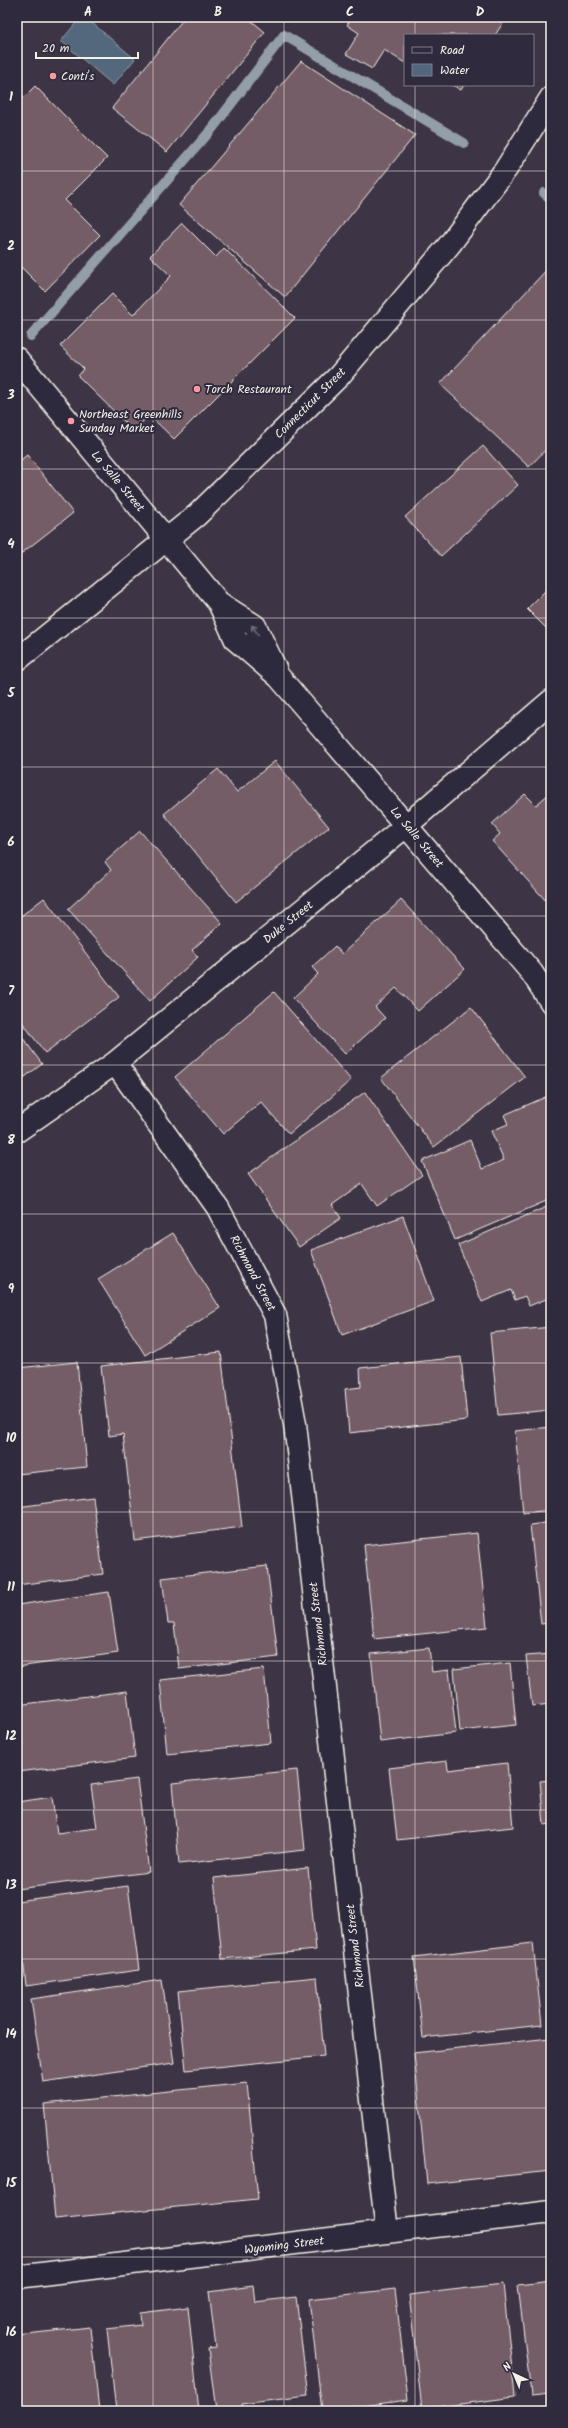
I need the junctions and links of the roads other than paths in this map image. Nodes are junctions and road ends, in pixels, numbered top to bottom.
1 (551, 98) edge
2 (17, 359) edge
3 (168, 540) junction
4 (17, 660) edge
5 (551, 701) edge
6 (407, 826) junction
7 (551, 1002) edge
8 (115, 1063) junction
9 (17, 1131) edge
10 (551, 2212) edge
11 (387, 2232) junction
12 (17, 2274) edge

1 - 3 street, Connecticut Street
2 - 3 street, La Salle Street
3 - 4 street, Connecticut Street
3 - 6 street, La Salle Street
5 - 6 street, Duke Street
6 - 7 street, La Salle Street
6 - 8 street, Duke Street
8 - 9 street, Duke Street
8 - 11 street, Richmond Street
10 - 11 street, Wyoming Street
11 - 12 street, Wyoming Street

